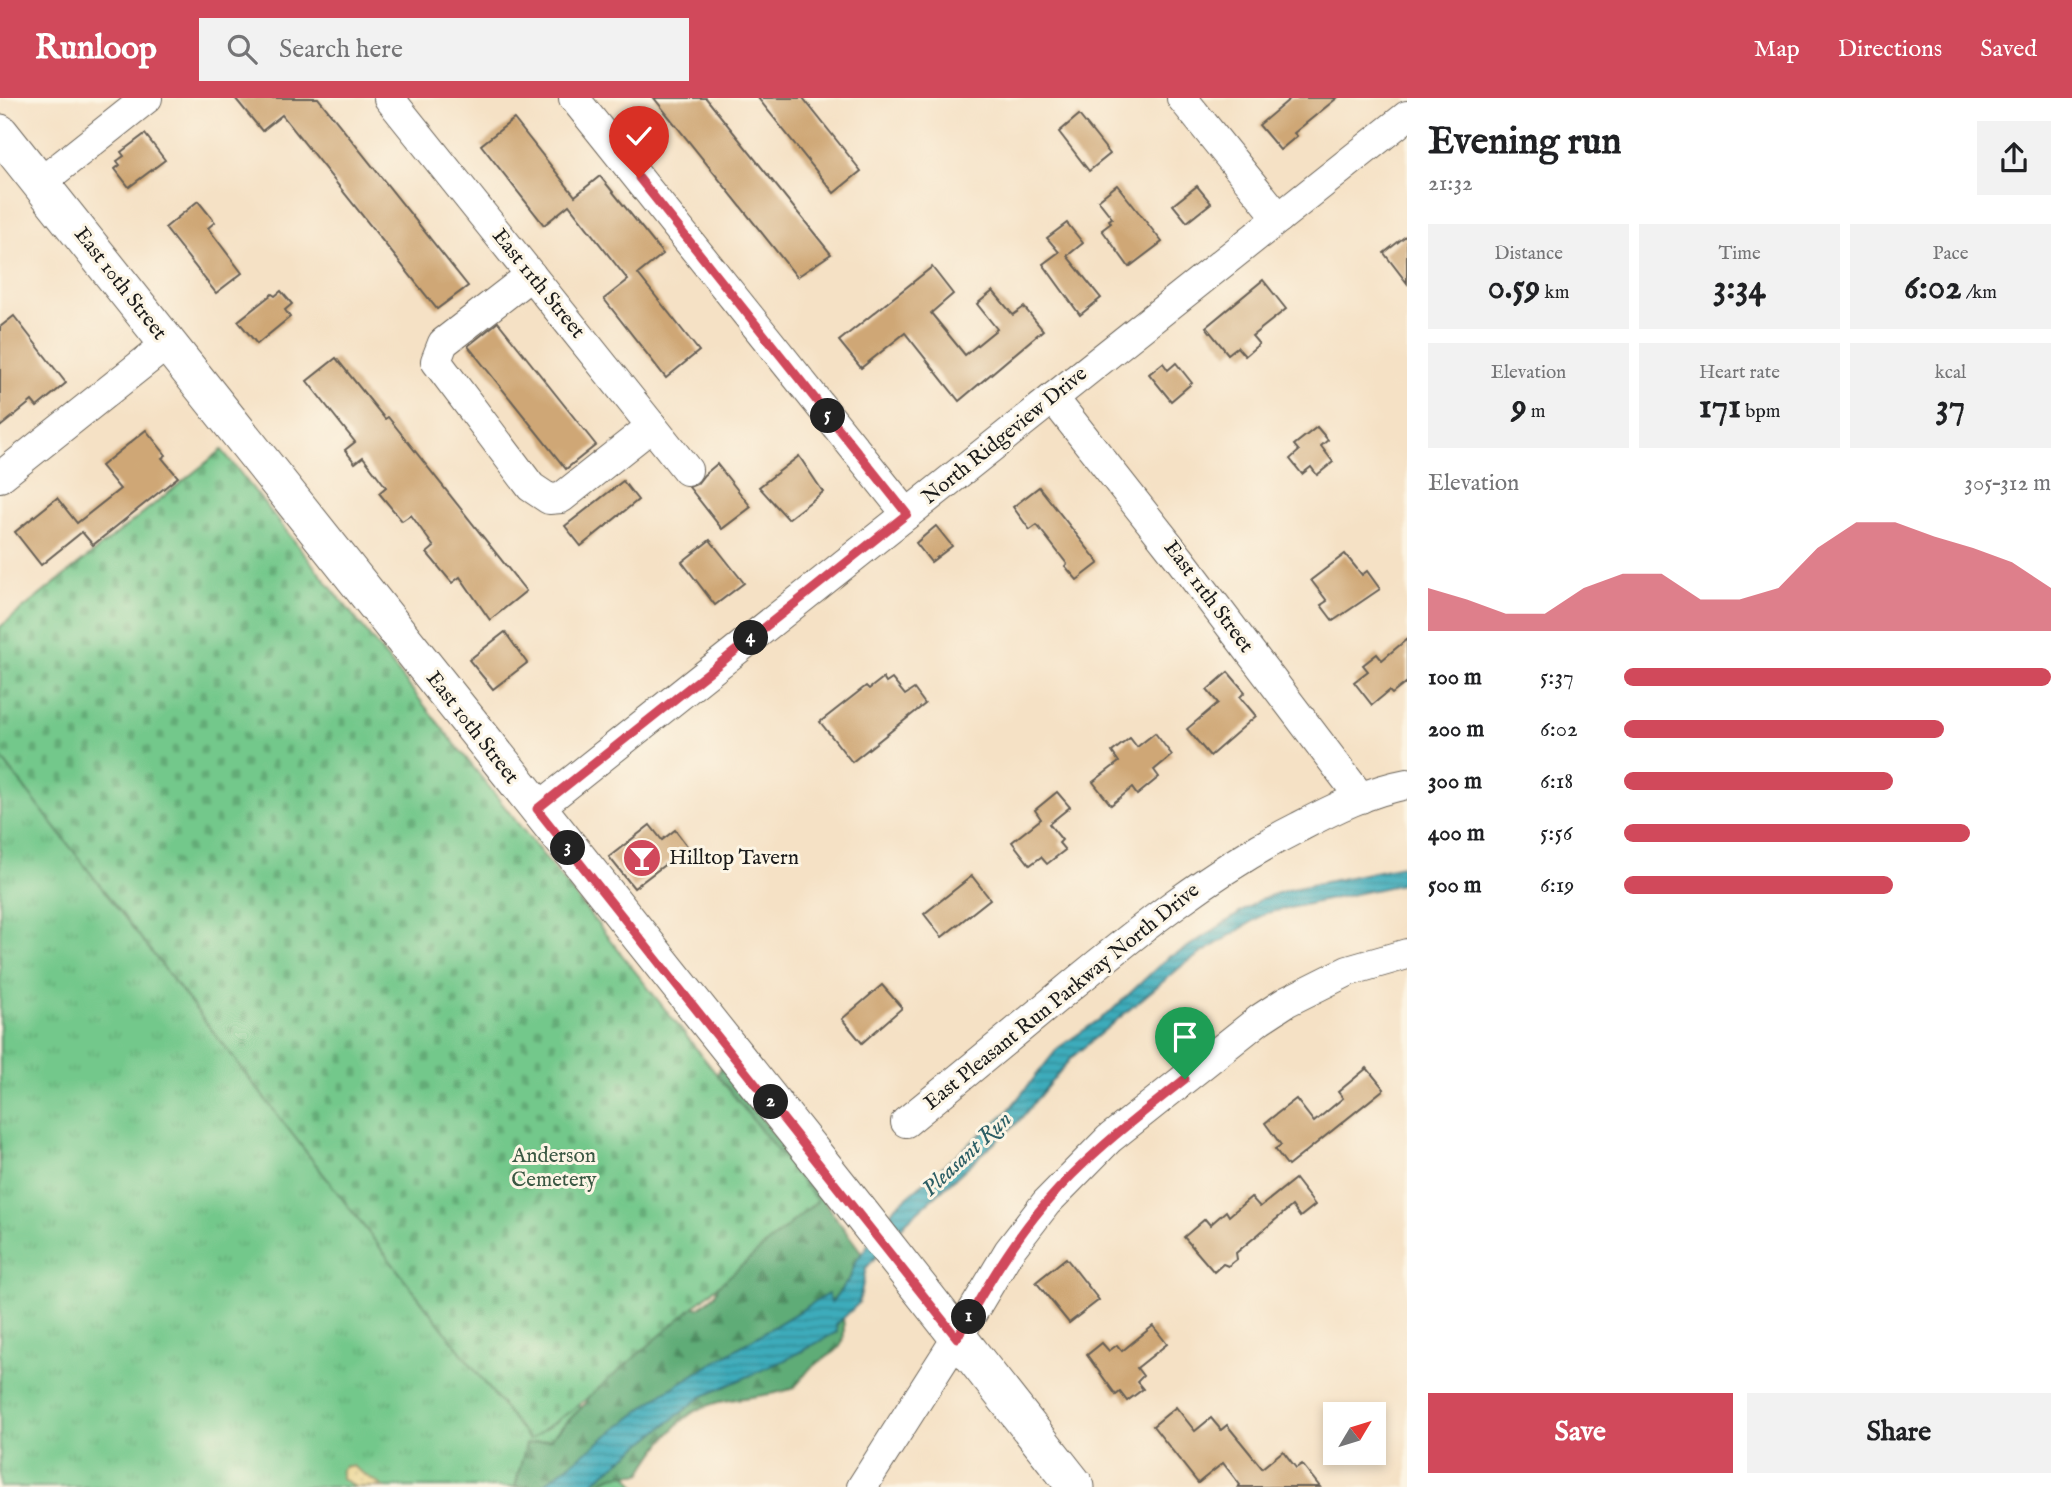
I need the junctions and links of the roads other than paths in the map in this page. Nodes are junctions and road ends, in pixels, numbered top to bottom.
1 (147, 98) edge
2 (389, 98) edge
3 (574, 98) edge
4 (1182, 98) edge
5 (1407, 116) edge
6 (0, 133) edge
7 (40, 183) junction
8 (1279, 218) junction
9 (531, 275) junction
10 (167, 344) junction
11 (1053, 398) junction
12 (652, 426) junction
13 (687, 471) dead end
14 (0, 477) edge
15 (907, 514) junction
16 (1407, 784) edge
17 (1361, 798) junction
18 (537, 809) junction
19 (1407, 954) edge
20 (906, 1122) dead end
21 (957, 1338) junction
22 (862, 1487) edge
23 (1076, 1487) edge

1 - 7 street
2 - 9 street, East 11th Street
3 - 15 street
4 - 8 street
5 - 8 street, North Ridgeview Drive
6 - 7 main road, East 10th Street
7 - 10 main road, East 10th Street
8 - 11 street, North Ridgeview Drive
9 - 12 street, East 11th Street
9 - 12 street
10 - 14 street
10 - 18 main road, East 10th Street
11 - 15 street, North Ridgeview Drive
11 - 17 street, East 11th Street
12 - 13 street, East 11th Street
15 - 18 street, North Ridgeview Drive
16 - 17 street, East Pleasant Run Parkway North Drive
17 - 20 street, East Pleasant Run Parkway North Drive
18 - 21 main road, East 10th Street
19 - 21 street
21 - 22 street
21 - 23 main road, East 10th Street

